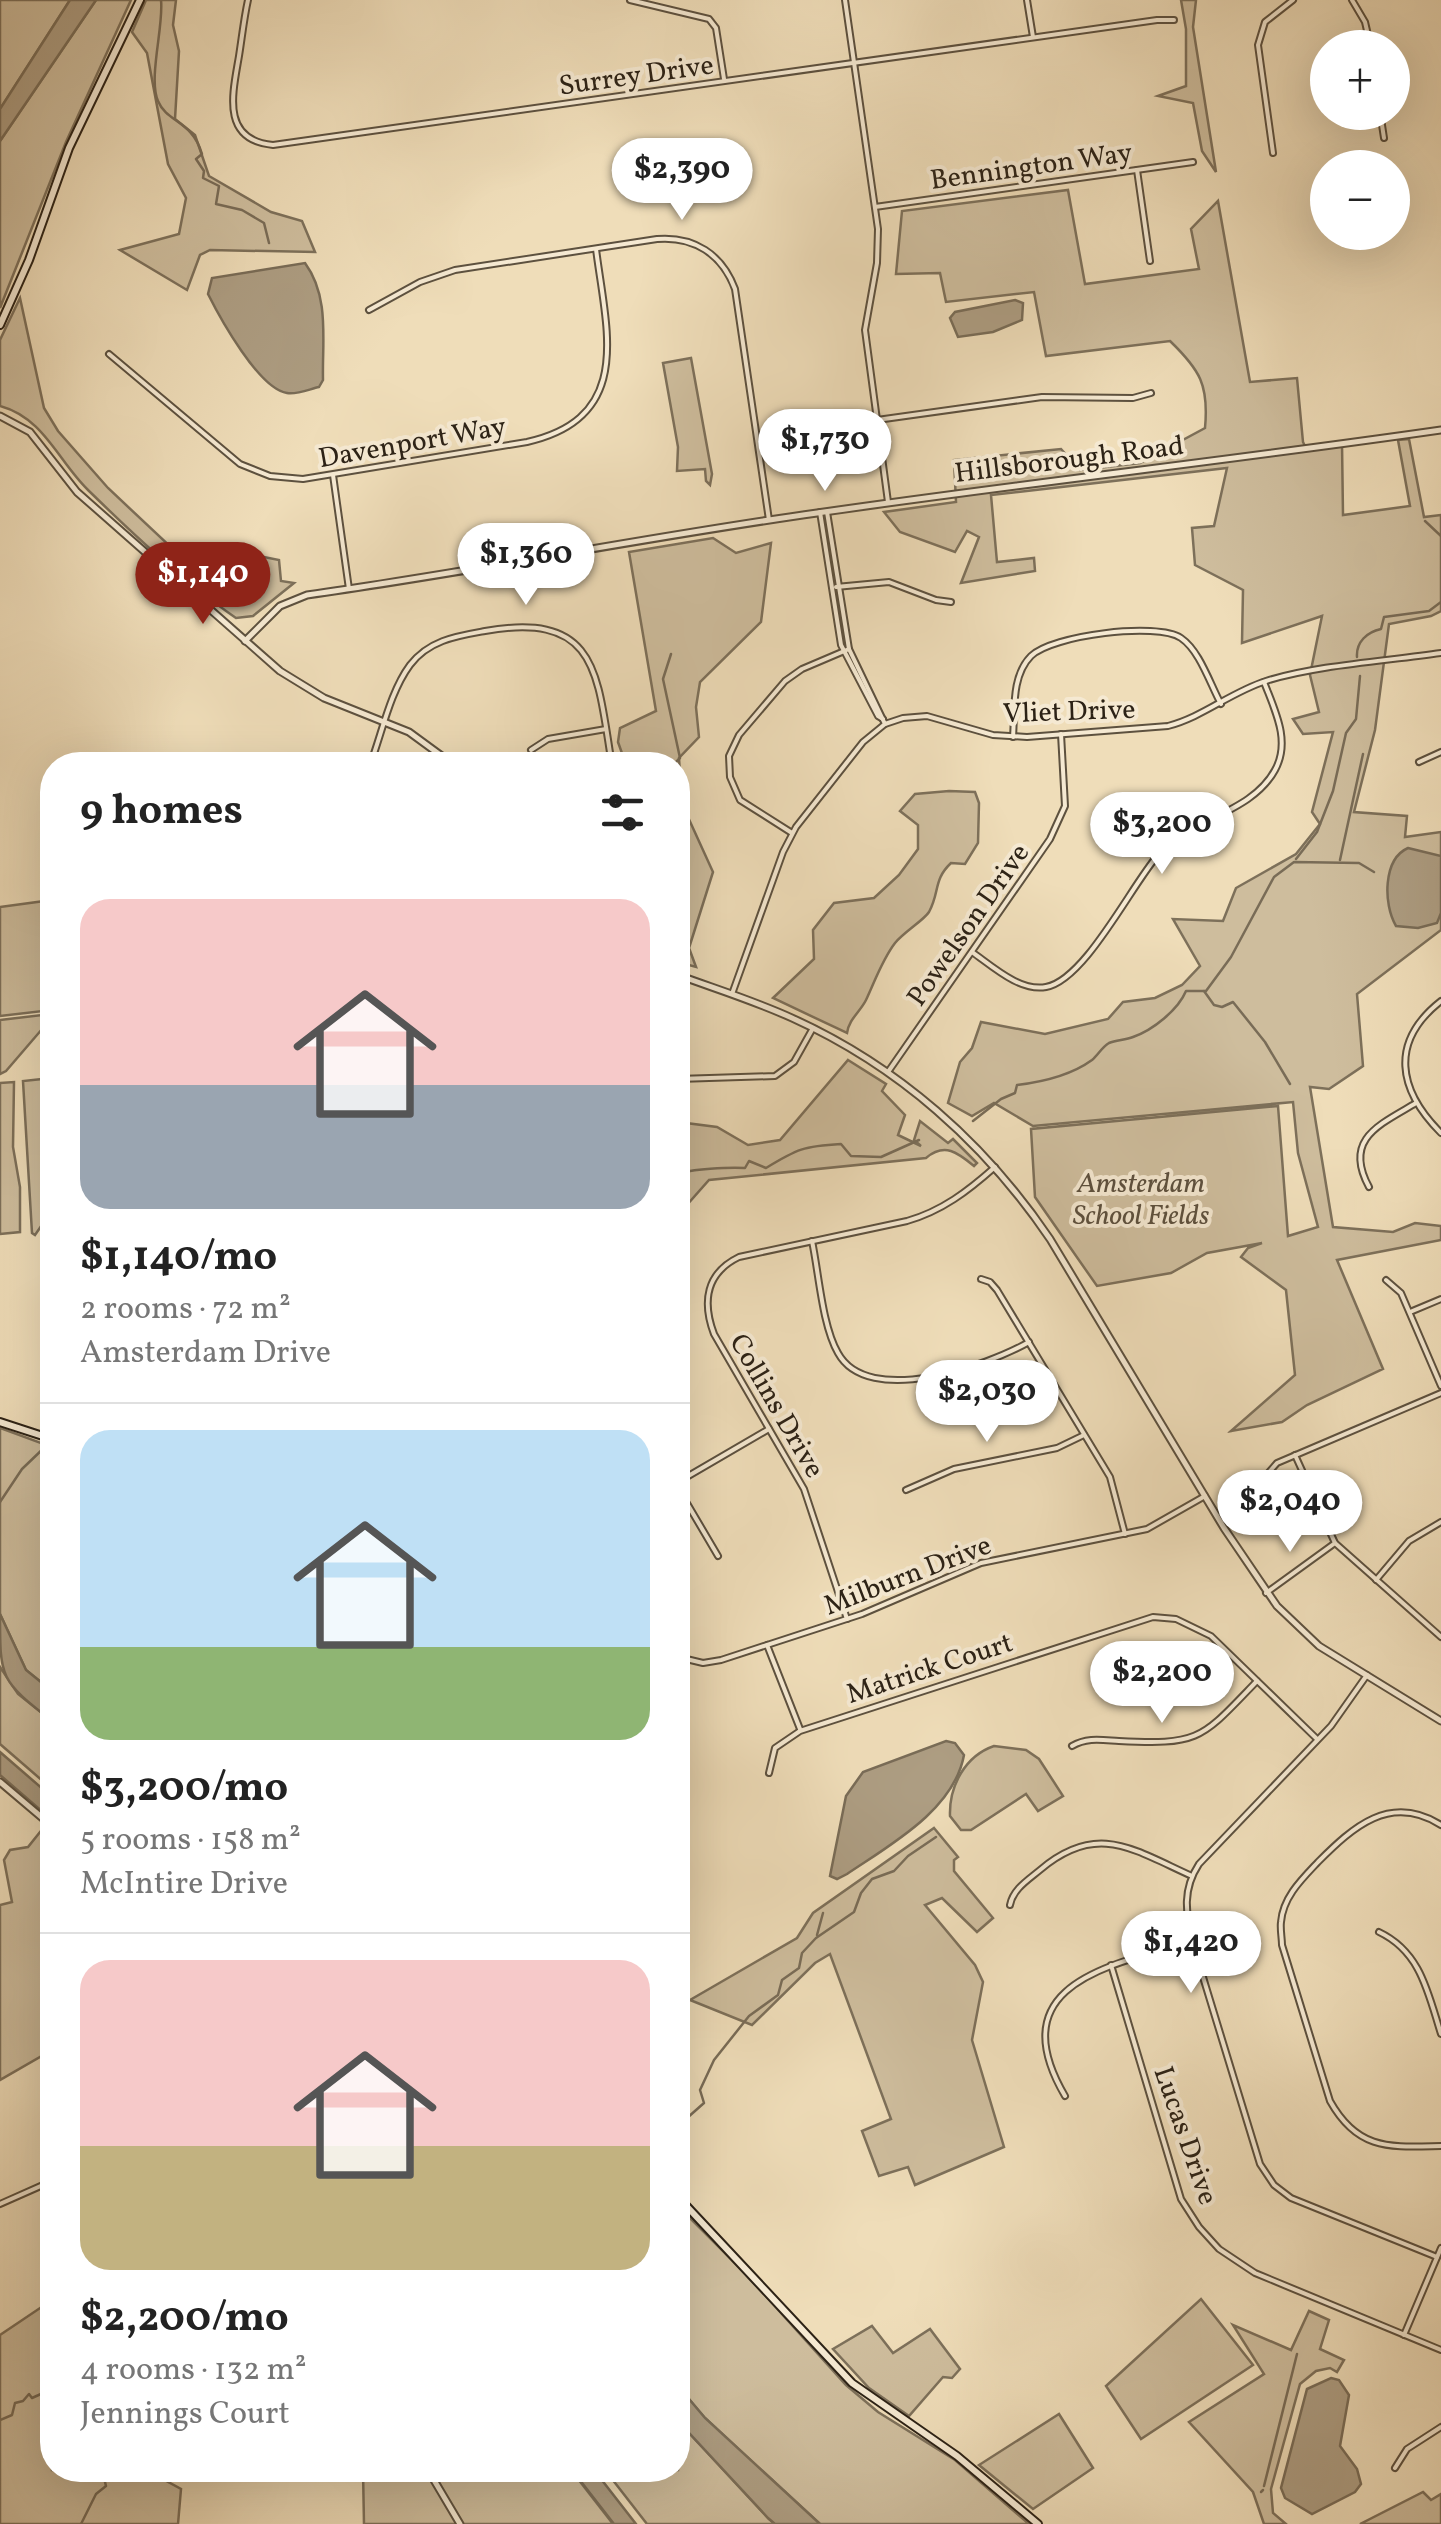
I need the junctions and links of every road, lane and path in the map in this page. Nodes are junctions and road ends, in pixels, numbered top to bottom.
1 (140, 0) edge
2 (248, 0) edge
3 (630, 0) edge
4 (845, 0) edge
5 (1027, 0) edge
6 (1293, 0) edge
7 (1352, 0) edge
8 (1174, 20) dead end
9 (1367, 30) edge
10 (1032, 37) junction
11 (854, 62) junction
12 (724, 81) junction
13 (1383, 130) edge
14 (1384, 138) dead end
15 (1272, 152) dead end
16 (1193, 162) dead end
17 (1138, 170) junction
18 (875, 207) junction
19 (596, 249) junction
20 (1150, 260) dead end
21 (369, 310) dead end
22 (0, 325) edge
23 (109, 354) dead end
24 (1151, 393) dead end
25 (0, 416) edge
26 (877, 420) junction
27 (1441, 430) edge
28 (332, 475) junction
29 (888, 502) junction
30 (823, 512) junction
31 (769, 520) junction
32 (835, 587) junction
33 (350, 589) junction
34 (951, 602) dead end
35 (245, 642) junction
36 (846, 650) junction
37 (1441, 653) edge
38 (1264, 682) junction
39 (1220, 704) junction
40 (386, 721) junction
41 (884, 721) junction
42 (606, 729) junction
43 (1061, 734) junction
44 (1013, 737) junction
45 (531, 750) dead end
46 (375, 752) edge
47 (438, 752) edge
48 (610, 752) edge
49 (1441, 752) edge
50 (1419, 762) dead end
51 (792, 834) junction
52 (972, 952) junction
53 (690, 979) edge
54 (732, 994) junction
55 (1441, 1001) edge
56 (813, 1028) junction
57 (888, 1072) junction
58 (690, 1079) edge
59 (1416, 1103) junction
60 (1441, 1132) edge
61 (995, 1167) junction
62 (1369, 1187) dead end
63 (812, 1241) junction
64 (981, 1279) dead end
65 (1386, 1280) dead end
66 (1441, 1299) edge
67 (1410, 1312) junction
68 (1029, 1342) junction
69 (1441, 1389) edge
70 (0, 1422) edge
71 (769, 1429) junction
72 (40, 1435) edge
73 (1084, 1435) junction
74 (1296, 1456) junction
75 (690, 1478) edge
76 (1263, 1478) dead end
77 (906, 1490) dead end
78 (1205, 1496) junction
79 (690, 1506) edge
80 (1441, 1522) edge
81 (1125, 1534) junction
82 (1335, 1543) junction
83 (718, 1556) dead end
84 (1376, 1580) junction
85 (1266, 1593) junction
86 (847, 1619) junction
87 (1441, 1637) edge
88 (767, 1644) junction
89 (690, 1662) edge
90 (1367, 1675) junction
91 (1257, 1681) junction
92 (1441, 1720) edge
93 (800, 1731) junction
94 (1317, 1739) junction
95 (1072, 1746) dead end
96 (768, 1773) dead end
97 (0, 1782) edge
98 (40, 1816) edge
99 (1441, 1824) edge
100 (1192, 1876) junction
101 (1010, 1905) dead end
102 (1380, 1932) dead end
103 (1192, 1941) junction
104 (1111, 1965) junction
105 (1441, 2034) edge
106 (1065, 2096) dead end
107 (1441, 2146) edge
108 (40, 2186) edge
109 (0, 2204) edge
110 (690, 2210) edge
111 (1441, 2248) edge
112 (1437, 2257) junction
113 (1404, 2335) junction
114 (1441, 2350) edge
115 (1441, 2427) edge
116 (1395, 2468) dead end
117 (435, 2482) edge
118 (460, 2524) edge
119 (1038, 2524) edge

1 - 22 main road
2 - 12 street, Surrey Drive
3 - 12 street
4 - 11 street
5 - 10 street
6 - 15 street
7 - 9 street
8 - 10 street, Surrey Drive
10 - 11 street, Surrey Drive
11 - 12 street, Surrey Drive
11 - 18 street
13 - 14 street
16 - 17 street, Bennington Way
17 - 18 street, Bennington Way
17 - 20 street
18 - 26 street
19 - 21 street
19 - 28 street, Davenport Way
19 - 31 street
23 - 28 street, Davenport Way
24 - 26 street
25 - 35 street
26 - 29 street
27 - 29 street, Hillsborough Road
28 - 33 street
29 - 30 street, Hillsborough Road
30 - 31 street, Hillsborough Road
30 - 32 street
31 - 33 street, Hillsborough Road
32 - 34 street
32 - 36 street
33 - 35 street, Hillsborough Road
35 - 40 street
36 - 41 street
36 - 51 street
37 - 38 street, Vliet Drive
38 - 39 street, Vliet Drive
38 - 52 street
39 - 43 street, Vliet Drive
39 - 44 street
40 - 42 street
40 - 46 street
40 - 47 street
41 - 44 street, Vliet Drive
41 - 51 street
42 - 45 street
42 - 48 street
43 - 44 street, Vliet Drive
43 - 52 street, Powelson Drive
49 - 50 street
51 - 54 street
52 - 57 street, Powelson Drive
53 - 54 street
54 - 56 street
55 - 59 street
56 - 57 street
56 - 58 street
57 - 61 street
59 - 60 street
59 - 62 street
61 - 63 street, Collins Drive
61 - 78 street
63 - 68 street
63 - 71 street, Collins Drive
64 - 68 street
65 - 67 street
66 - 67 street
67 - 69 street
68 - 73 street
69 - 74 street
70 - 72 main road
71 - 75 street
71 - 86 street, Collins Drive
73 - 77 street
73 - 81 street
74 - 76 street
74 - 82 street
78 - 81 street, Milburn Drive
78 - 85 street
79 - 83 street
80 - 84 street
81 - 86 street, Milburn Drive
82 - 84 street
82 - 85 street
84 - 87 street
85 - 90 street
86 - 88 street, Milburn Drive
88 - 89 street, Milburn Drive
88 - 93 street
90 - 92 street
90 - 94 street
91 - 93 street, Matrick Court
91 - 94 street, Matrick Court
91 - 95 street
93 - 96 street
94 - 100 street
97 - 98 street
99 - 107 street
100 - 101 street
100 - 103 street
102 - 105 street
103 - 104 street
103 - 112 street
104 - 106 street
104 - 113 street, Lucas Drive
108 - 109 street
110 - 119 main road
111 - 112 street
112 - 113 street
113 - 114 street, Lucas Drive
115 - 116 street
117 - 118 street

